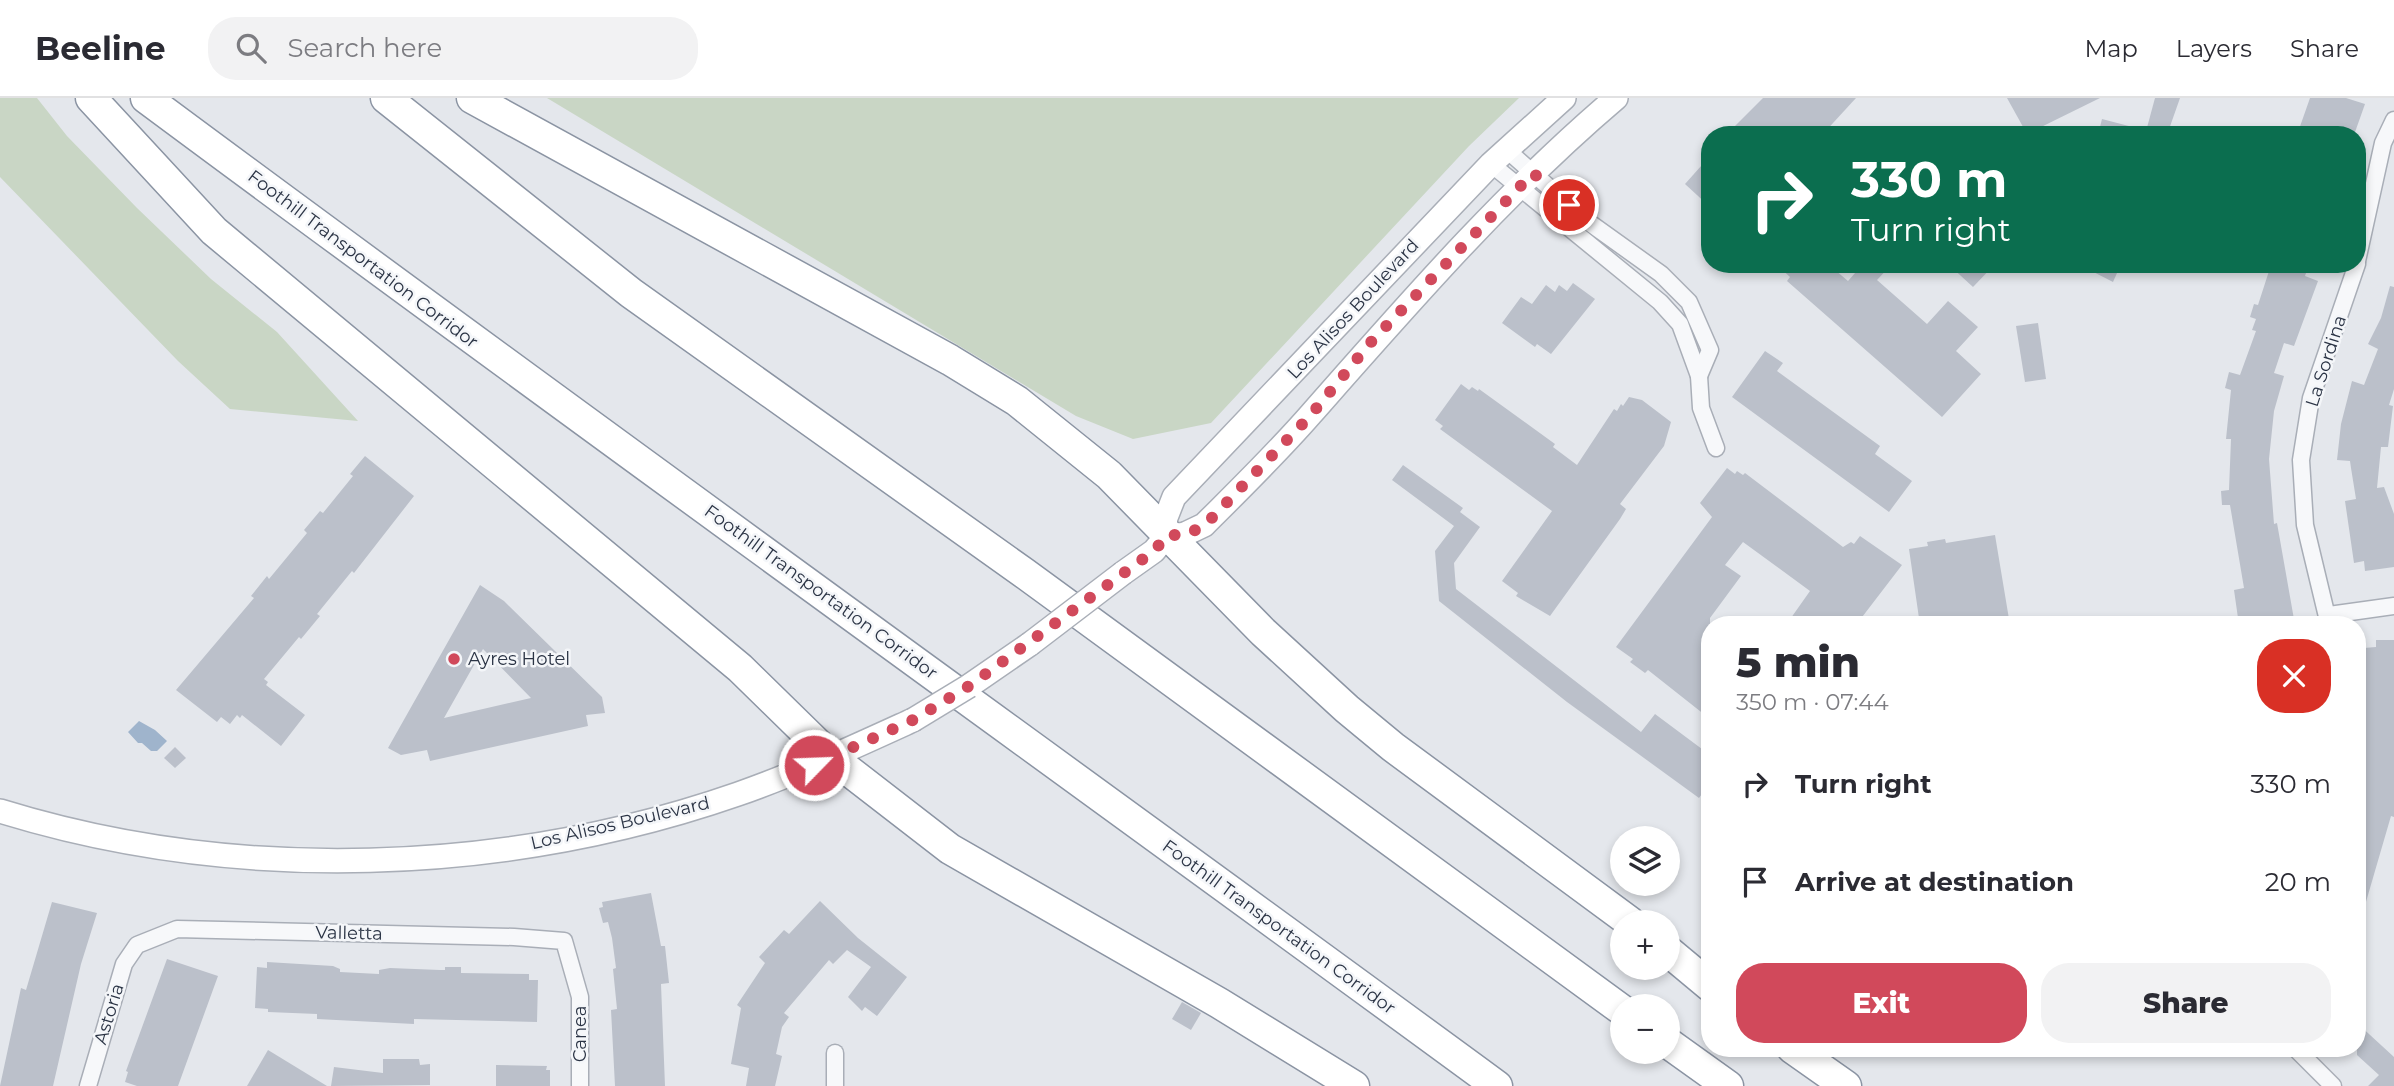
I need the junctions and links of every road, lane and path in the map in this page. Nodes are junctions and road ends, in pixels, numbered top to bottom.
1 (91, 98) edge
2 (146, 98) edge
3 (386, 98) edge
4 (472, 98) edge
5 (1564, 98) edge
6 (1616, 98) edge
7 (2394, 120) edge
8 (1499, 157) junction
9 (1526, 180) junction
10 (2366, 223) edge
11 (2354, 273) edge
12 (1716, 448) dead end
13 (1168, 534) junction
14 (2394, 607) edge
15 (2328, 616) edge
16 (2349, 616) edge
17 (831, 757) junction
18 (0, 811) edge
19 (1614, 910) edge
20 (564, 941) joint
21 (137, 945) joint
22 (1680, 961) edge
23 (1701, 978) edge
24 (1610, 1001) edge
25 (1680, 1052) edge
26 (835, 1053) dead end
27 (1805, 1057) edge
28 (2304, 1057) edge
29 (88, 1086) edge
30 (580, 1086) edge
31 (835, 1086) edge
32 (1354, 1086) edge
33 (1497, 1086) edge
34 (1728, 1086) edge
35 (1846, 1086) edge
36 (2333, 1086) edge

1 - 17 highway
2 - 33 highway, Foothill Transportation Corridor
3 - 24 highway
4 - 13 highway
5 - 8 main road, Los Alisos Boulevard
6 - 9 main road, Los Alisos Boulevard
7 - 10 street, La Sordina
8 - 9 street
8 - 13 main road, Los Alisos Boulevard
9 - 12 street
9 - 13 main road, Los Alisos Boulevard
11 - 15 street, La Sordina
13 - 17 main road, Los Alisos Boulevard, bridge
13 - 19 highway
14 - 16 street
17 - 18 main road, Los Alisos Boulevard
17 - 32 highway
20 - 21 street, Valletta
20 - 30 street, Canea
21 - 29 street, Astoria
22 - 23 highway
25 - 34 highway
26 - 31 street
27 - 35 highway
28 - 36 street

